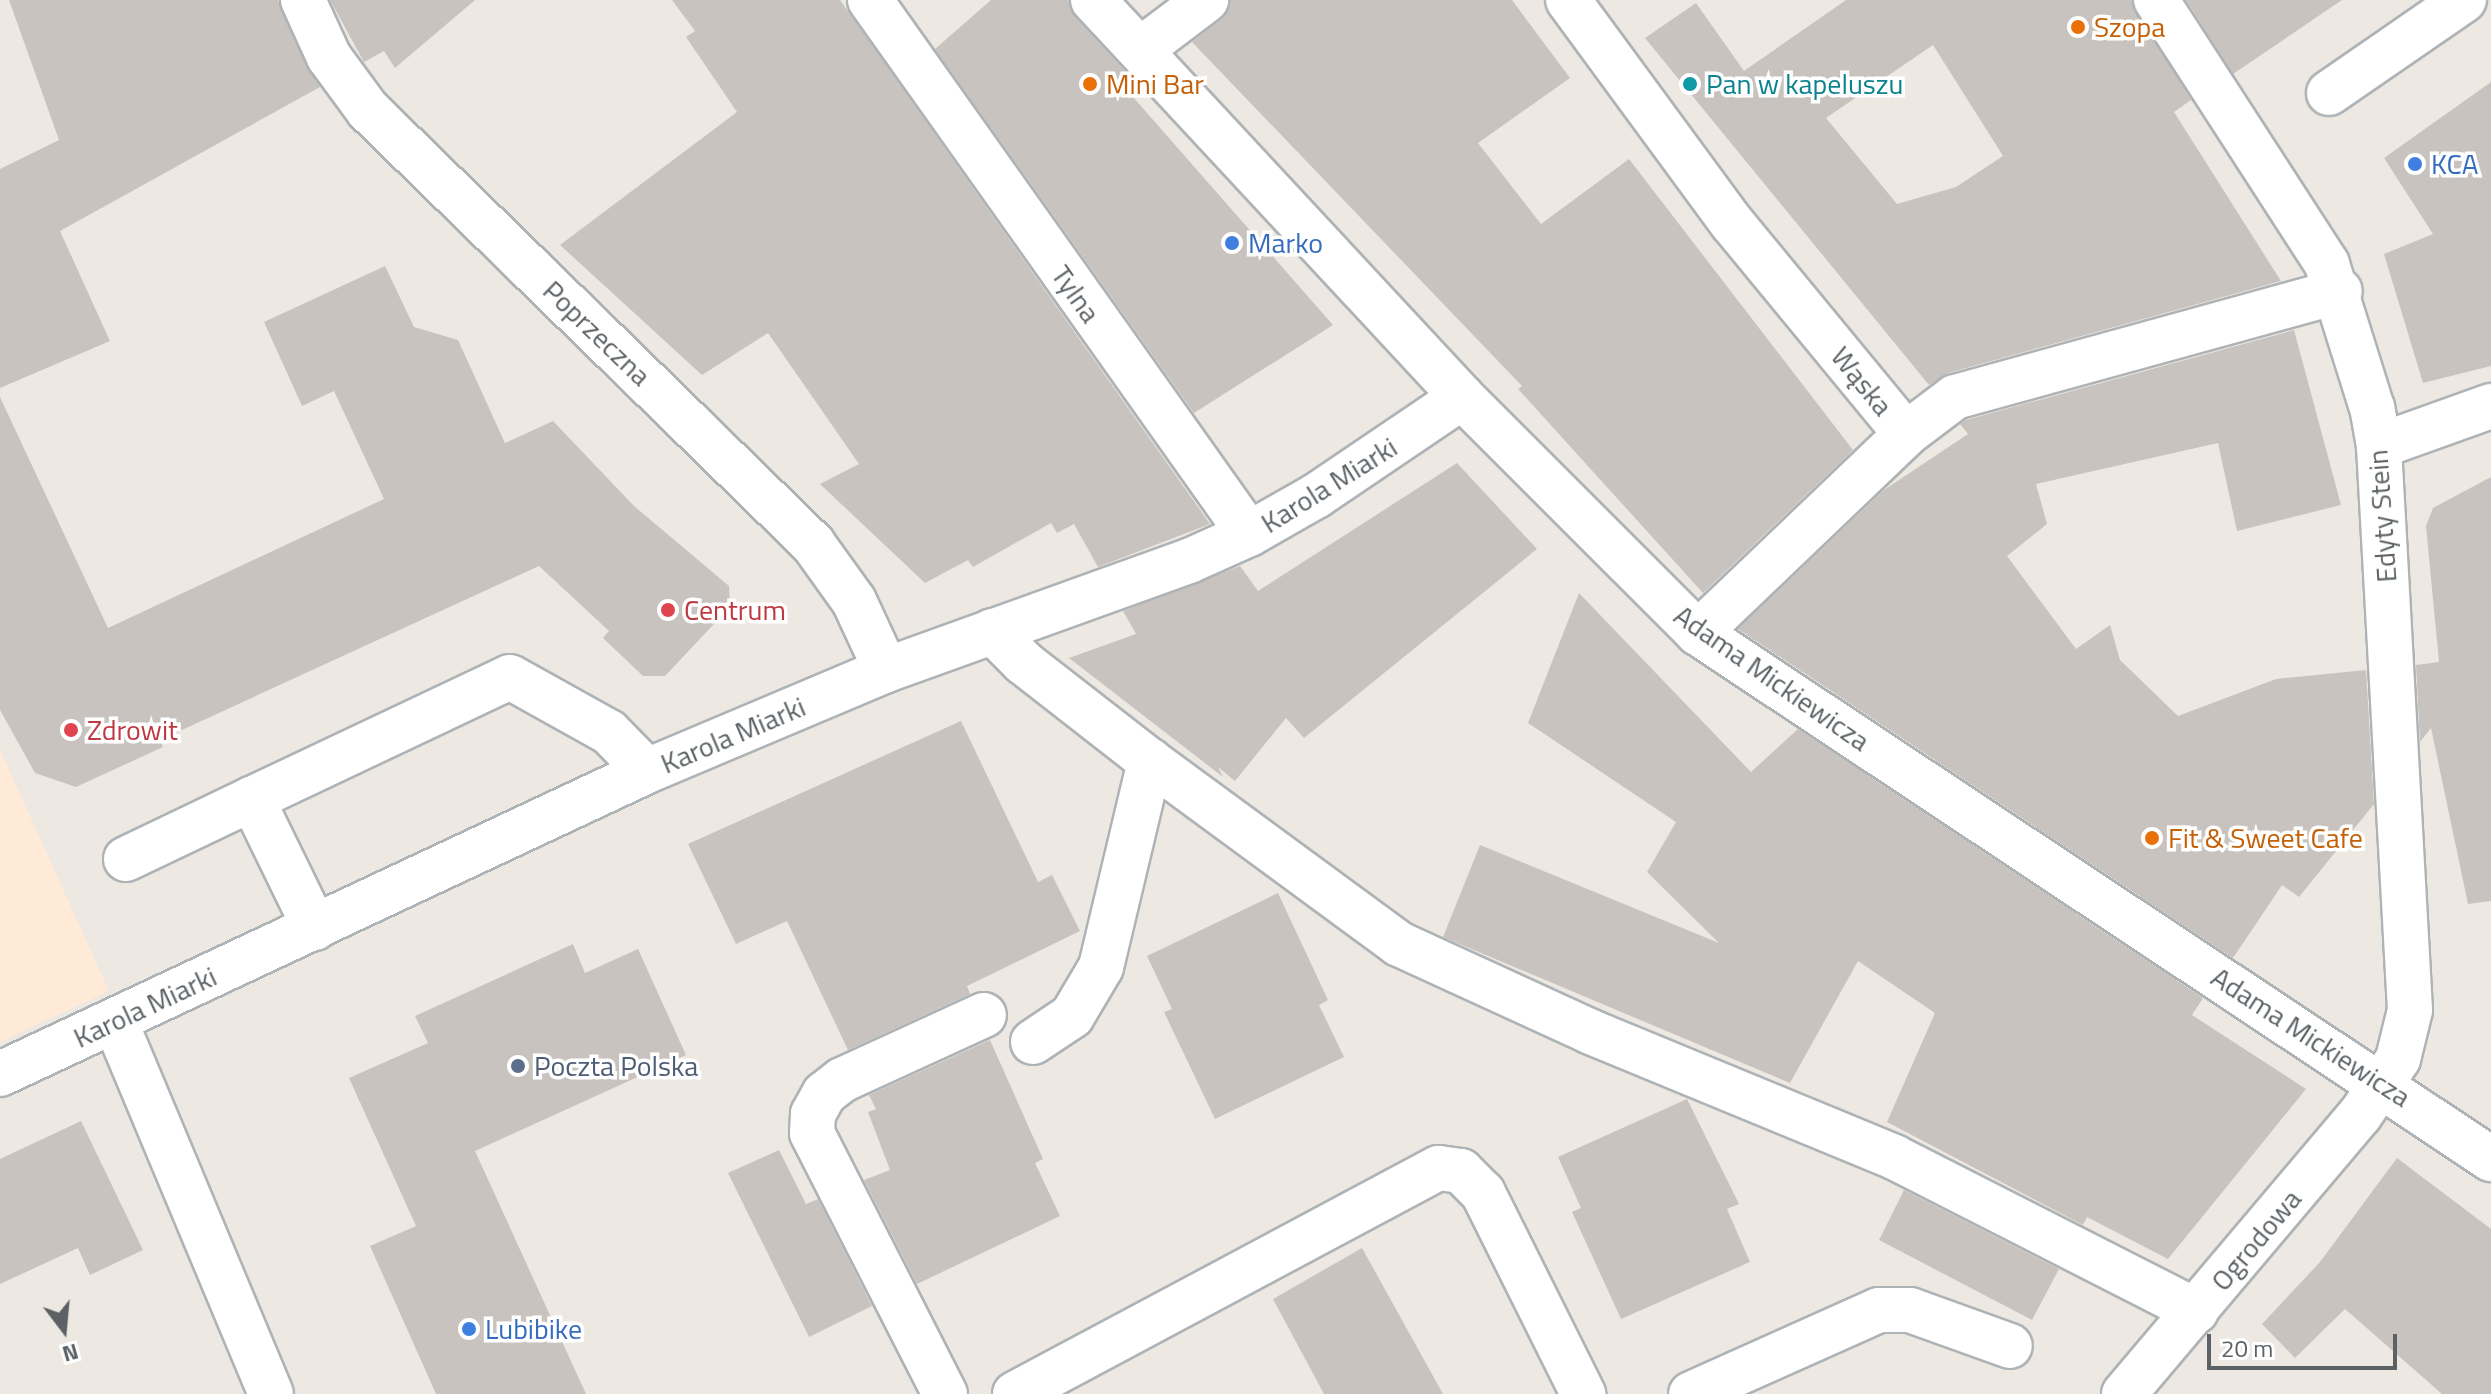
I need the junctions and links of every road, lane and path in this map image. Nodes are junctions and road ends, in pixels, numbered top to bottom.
1 (303, 0) edge
2 (870, 0) edge
3 (1093, 0) edge
4 (1206, 0) edge
5 (1568, 0) edge
6 (2156, 0) edge
7 (2464, 0) edge
8 (1140, 50) junction
9 (2329, 93) dead end
10 (2340, 291) junction
11 (1462, 397) junction
12 (2491, 406) edge
13 (1906, 434) junction
14 (2379, 446) junction
15 (1249, 534) junction
16 (992, 631) junction
17 (1698, 633) junction
18 (886, 670) junction
19 (1150, 761) junction
20 (647, 771) junction
21 (252, 799) junction
22 (126, 859) dead end
23 (315, 928) junction
24 (984, 1015) dead end
25 (115, 1021) junction
26 (1033, 1042) dead end
27 (0, 1074) edge
28 (2384, 1083) junction
29 (2491, 1159) edge
30 (2196, 1311) junction
31 (2010, 1346) dead end
32 (271, 1394) edge
33 (945, 1394) edge
34 (1015, 1394) edge
35 (1583, 1394) edge
36 (1691, 1394) edge
37 (2124, 1394) edge

1 - 18 street, Poprzeczna
2 - 15 street, Tylna
3 - 8 street, Adama Mickiewicza
4 - 8 street
5 - 13 street, Wąska
6 - 10 street, Edyty Stein
7 - 9 street
8 - 11 street, Adama Mickiewicza
10 - 13 street, Wąska
10 - 14 street, Edyty Stein
11 - 15 street, Karola Miarki
11 - 17 street, Adama Mickiewicza
12 - 14 street
13 - 17 street
14 - 28 street, Edyty Stein
15 - 16 street, Karola Miarki
16 - 18 street, Karola Miarki
16 - 19 street
17 - 28 street, Adama Mickiewicza
18 - 20 street, Karola Miarki
19 - 26 street
19 - 30 street
20 - 21 street
20 - 23 street, Karola Miarki
21 - 22 street
21 - 23 street
23 - 25 street, Karola Miarki
24 - 33 street
25 - 27 street, Karola Miarki
25 - 32 street
28 - 29 street, Adama Mickiewicza
28 - 30 street, Ogrodowa
30 - 37 street, Ogrodowa
31 - 36 street
34 - 35 street

